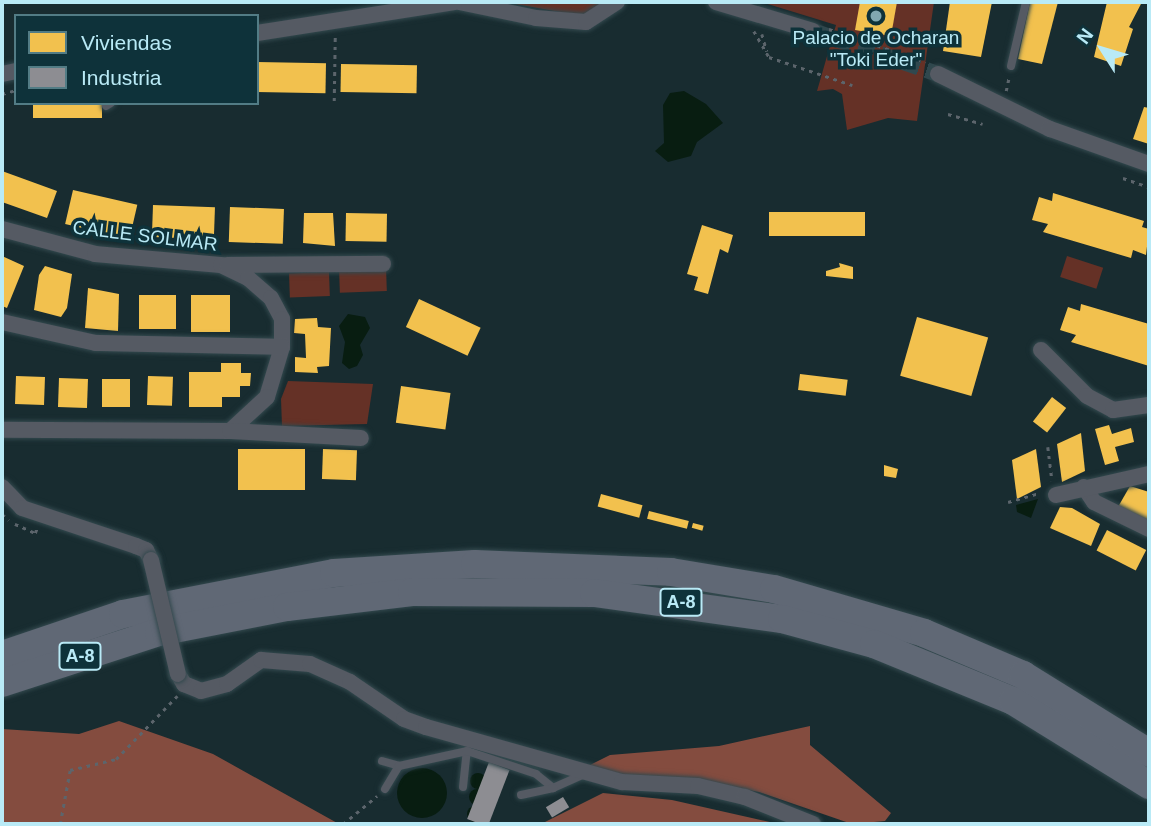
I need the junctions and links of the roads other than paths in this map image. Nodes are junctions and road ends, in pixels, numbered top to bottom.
1 (457, 2) edge
2 (617, 2) edge
3 (716, 2) edge
4 (1026, 2) edge
5 (815, 28) tunnel mouth
6 (259, 33) edge
7 (1011, 66) dead end
8 (933, 68) tunnel mouth
9 (1149, 164) edge
10 (2, 229) edge
11 (383, 264) dead end
12 (221, 265) junction
13 (2, 321) edge
14 (282, 347) junction
15 (1041, 350) dead end
16 (1149, 405) edge
17 (2, 430) edge
18 (230, 431) junction
19 (361, 438) dead end
20 (1149, 474) edge
21 (2, 487) edge
22 (1084, 487) junction
23 (1051, 490) road end
24 (1149, 529) edge
25 (2, 655) edge
26 (2, 683) edge
27 (467, 751) junction
28 (1149, 752) edge
29 (382, 761) dead end
30 (399, 766) junction
31 (585, 774) junction
32 (1149, 785) edge
33 (463, 787) dead end
34 (553, 788) junction
35 (385, 789) road end
36 (521, 795) dead end
37 (813, 824) edge

1 - 2 street
1 - 6 street
3 - 5 street
4 - 7 lane
8 - 9 street
10 - 12 street, CALLE SOLMAR
11 - 12 street
12 - 14 street, CALLE SOLMAR
13 - 14 street
14 - 18 street, CALLE SOLMAR
15 - 16 street
17 - 18 street
18 - 19 street
20 - 22 street
21 - 31 street, bridge
22 - 23 street
22 - 24 street
25 - 28 highway, A-8
26 - 32 highway, A-8
27 - 30 lane
27 - 33 lane
27 - 34 lane
29 - 30 lane
30 - 35 lane
31 - 34 lane
31 - 37 street
34 - 36 lane

